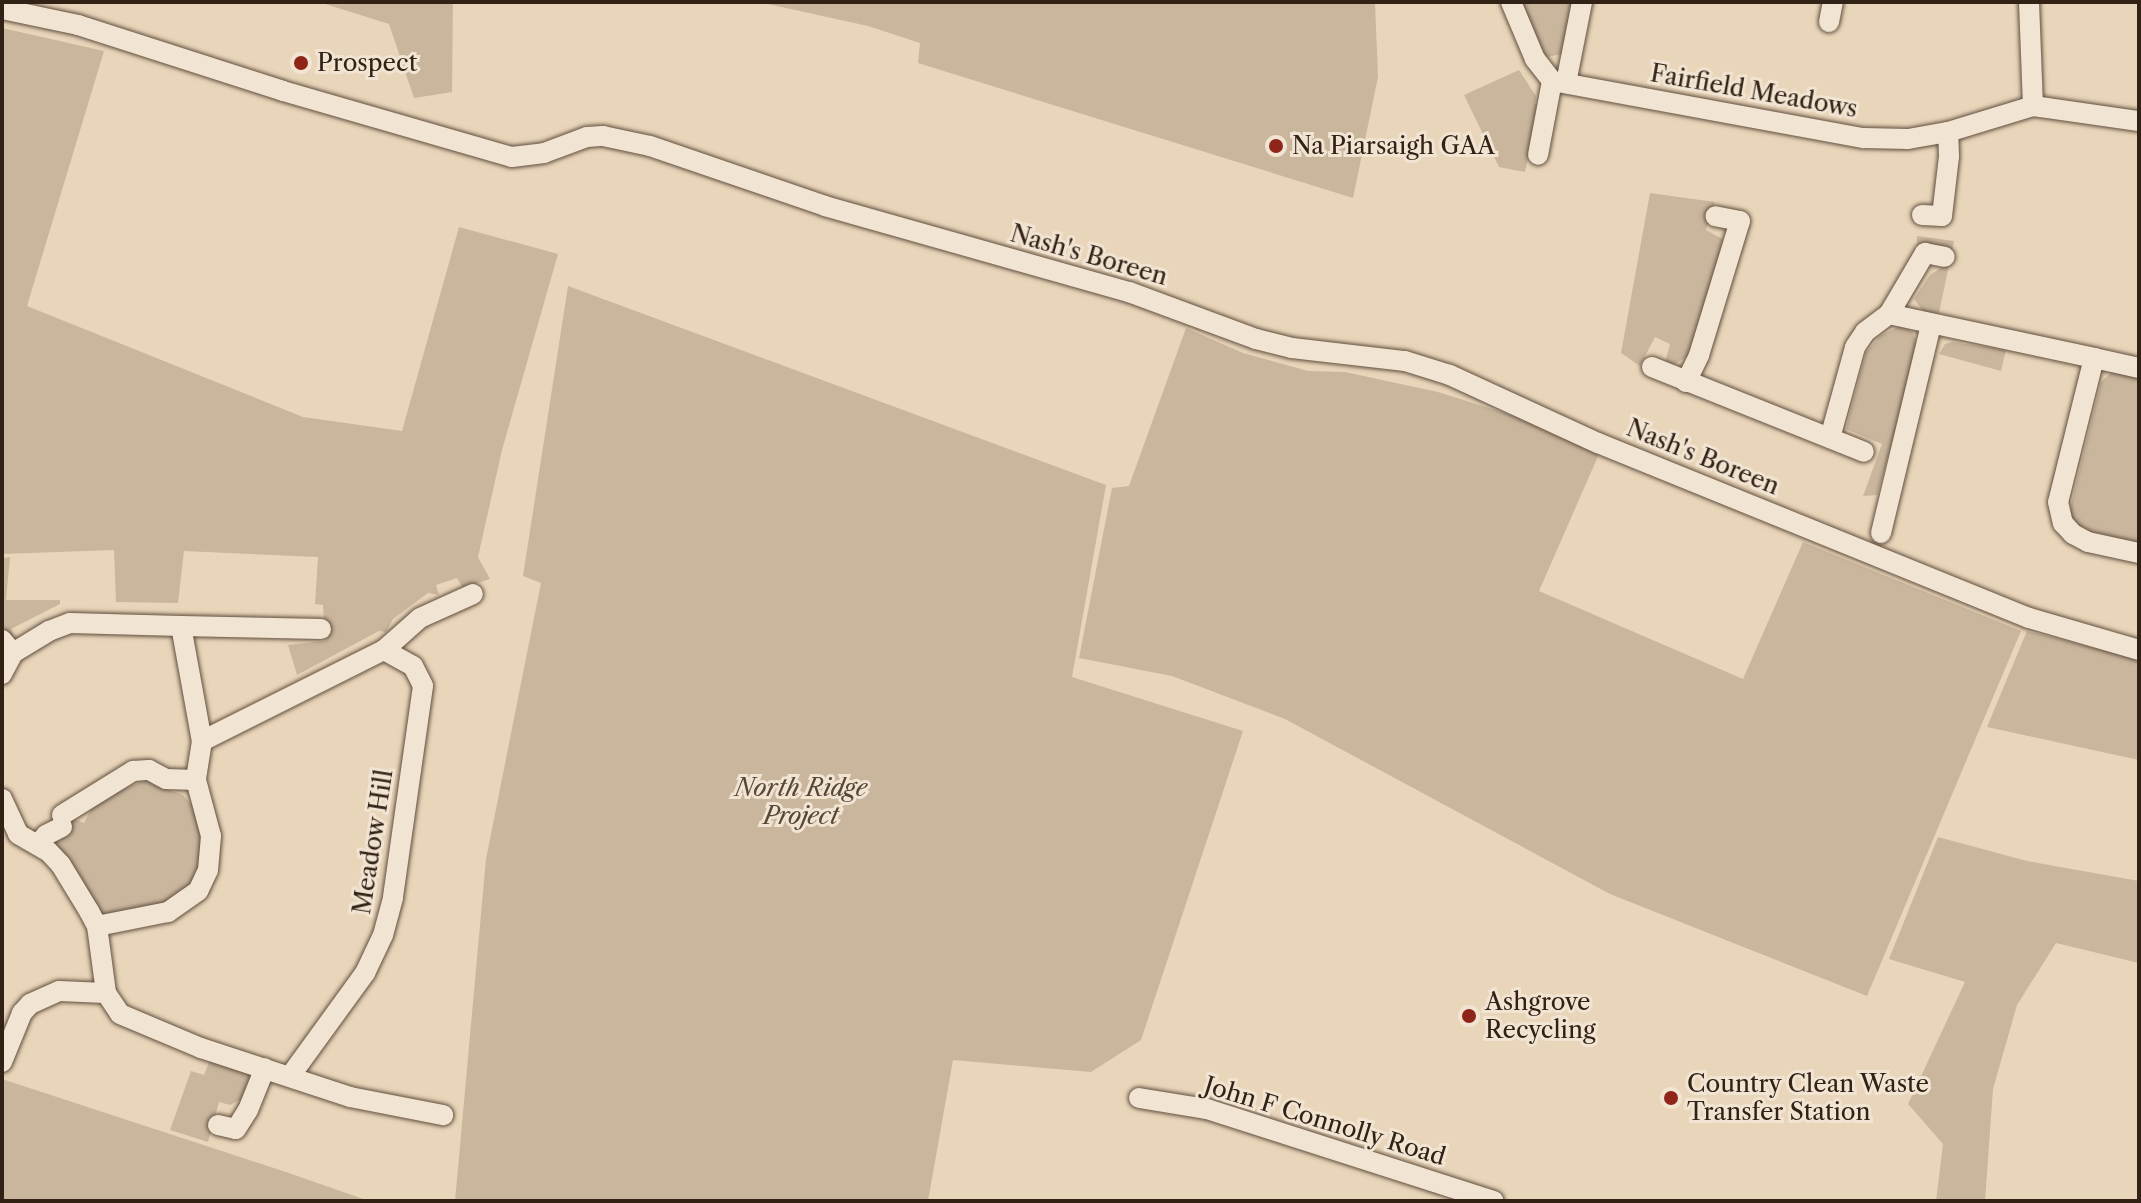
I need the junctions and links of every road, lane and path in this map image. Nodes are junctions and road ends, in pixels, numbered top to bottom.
1 (1511, 2) edge
2 (1582, 2) edge
3 (2029, 2) edge
4 (2, 9) edge
5 (1559, 82) junction
6 (2033, 106) junction
7 (2139, 121) edge
8 (1948, 132) junction
9 (1538, 155) dead end
10 (1922, 215) dead end
11 (1715, 216) dead end
12 (1945, 257) dead end
13 (1889, 314) junction
14 (1931, 325) junction
15 (2094, 358) junction
16 (1652, 367) dead end
17 (2139, 368) edge
18 (1686, 382) junction
19 (1830, 438) junction
20 (1864, 452) dead end
21 (1881, 533) dead end
22 (2139, 553) edge
23 (473, 594) dead end
24 (181, 626) junction
25 (321, 629) dead end
26 (7, 646) edge
27 (384, 650) junction
28 (2139, 650) edge
29 (2, 674) edge
30 (202, 741) junction
31 (196, 780) junction
32 (2, 799) edge
33 (10, 838) edge
34 (38, 844) junction
35 (97, 926) junction
36 (106, 993) junction
37 (2, 1062) edge
38 (265, 1068) junction
39 (291, 1075) junction
40 (1139, 1098) dead end
41 (443, 1115) dead end
42 (218, 1125) dead end
43 (1494, 1201) edge

1 - 5 street
2 - 5 street
3 - 6 street
4 - 28 street, Nash's Boreen
5 - 8 street, Fairfield Meadows
5 - 9 street
6 - 7 street, Fairfield Meadows
6 - 8 street, Fairfield Meadows
8 - 10 street
11 - 18 street
12 - 13 street
13 - 14 street
13 - 19 street
14 - 15 street
14 - 21 street
15 - 17 street
15 - 22 street
16 - 18 street
18 - 19 street
19 - 20 street
23 - 27 street
24 - 25 street
24 - 26 street
24 - 30 street
26 - 29 street
27 - 30 street
27 - 39 street, Meadow Hill
30 - 31 street
31 - 34 street
31 - 35 street
32 - 33 street
33 - 34 street
34 - 35 street
35 - 36 street
36 - 37 street
36 - 38 street
38 - 39 street
38 - 42 street
39 - 41 street
40 - 43 street, John F Connolly Road

